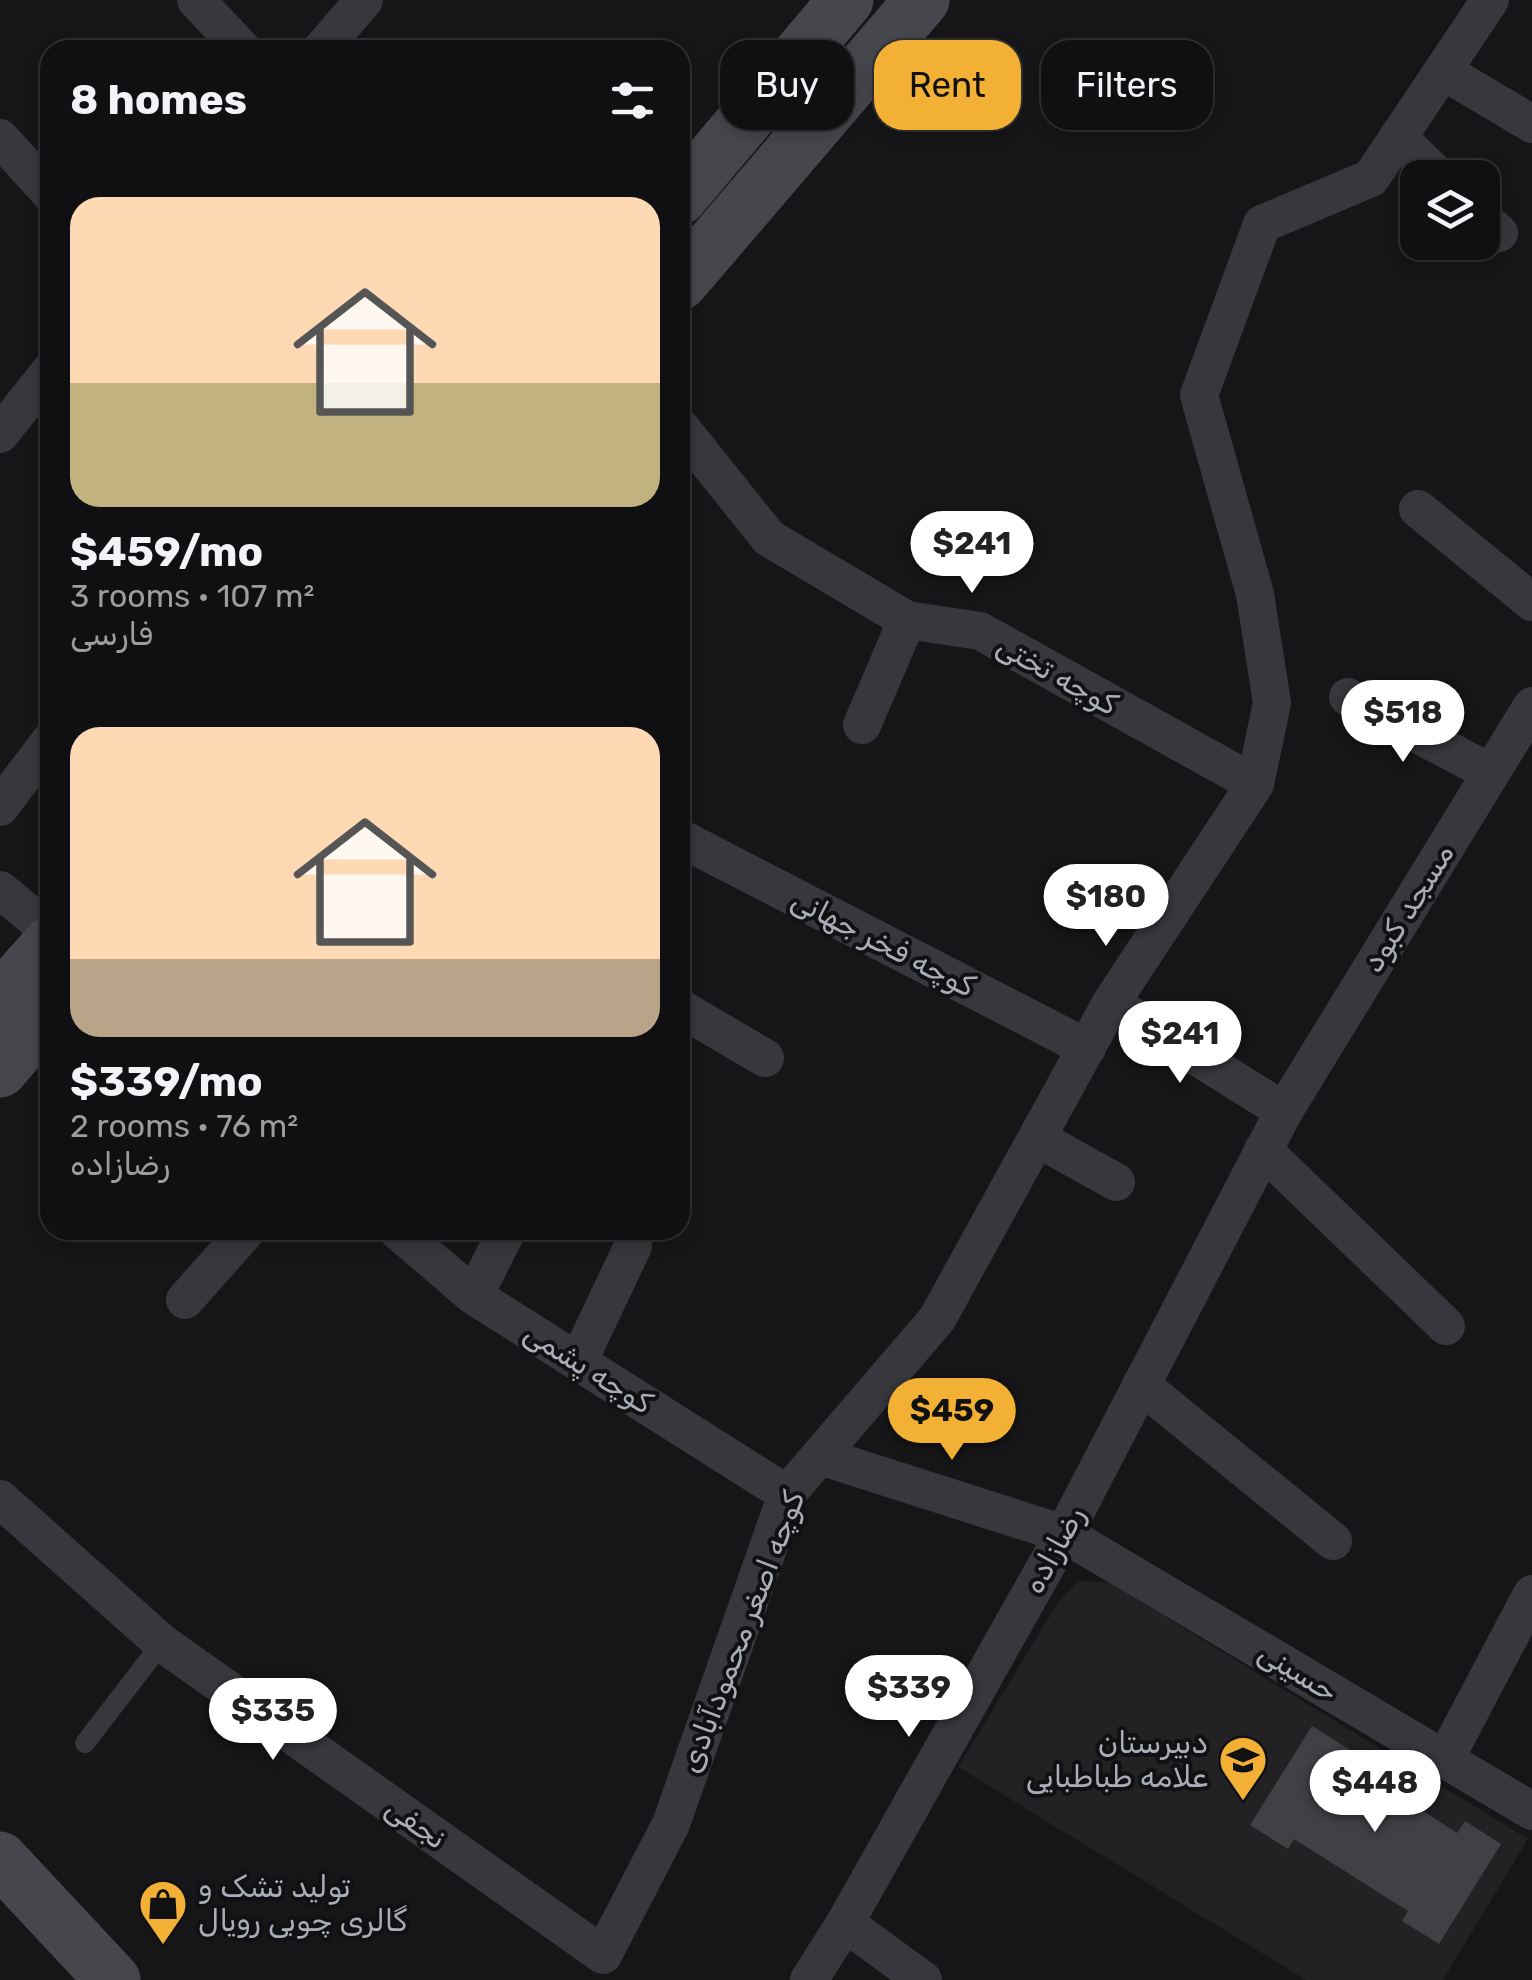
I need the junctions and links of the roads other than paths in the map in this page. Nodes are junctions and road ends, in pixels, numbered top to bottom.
1 (196, 0) edge
2 (364, 0) edge
3 (846, 0) edge
4 (922, 0) edge
5 (1490, 0) edge
6 (233, 40) edge
7 (330, 40) edge
8 (1443, 70) junction
9 (1532, 124) edge
10 (1398, 137) junction
11 (0, 138) edge
12 (1422, 160) edge
13 (40, 183) edge
14 (690, 185) edge
15 (690, 271) edge
16 (40, 384) edge
17 (0, 434) edge
18 (690, 449) edge
19 (1418, 509) dead end
20 (1532, 602) edge
21 (907, 620) junction
22 (1348, 698) dead end
23 (1532, 706) edge
24 (862, 725) dead end
25 (40, 754) edge
26 (1491, 773) junction
27 (1254, 784) junction
28 (0, 807) edge
29 (690, 843) edge
30 (0, 890) edge
31 (40, 923) edge
32 (40, 955) edge
33 (0, 1000) edge
34 (1111, 1004) junction
35 (690, 1014) edge
36 (40, 1024) edge
37 (1087, 1048) junction
38 (765, 1058) dead end
39 (0, 1070) edge
40 (1284, 1111) junction
41 (1037, 1138) junction
42 (1263, 1150) junction
43 (1116, 1182) dead end
44 (238, 1240) edge
45 (409, 1240) edge
46 (503, 1240) edge
47 (633, 1246) dead end
48 (474, 1296) junction
49 (186, 1300) dead end
50 (1446, 1326) dead end
51 (578, 1362) junction
52 (1141, 1385) junction
53 (820, 1456) junction
54 (787, 1494) junction
55 (0, 1499) edge
56 (1064, 1534) junction
57 (1334, 1541) dead end
58 (1532, 1594) edge
59 (162, 1643) junction
60 (85, 1743) dead end
61 (1445, 1759) junction
62 (1532, 1811) edge
63 (0, 1859) edge
64 (844, 1923) junction
65 (602, 1954) joint
66 (112, 1980) edge
67 (809, 1980) edge
68 (923, 1980) edge

1 - 6 street
2 - 7 street
3 - 14 main road
4 - 15 main road
5 - 8 street, کوچه اصغر محمودآبادی
8 - 9 street
8 - 10 street, کوچه اصغر محمودآبادی
10 - 12 street
10 - 27 street, کوچه اصغر محمودآبادی
11 - 13 street
16 - 17 street
18 - 21 street, کوچه تختی
19 - 20 street
21 - 24 street
21 - 27 street, کوچه تختی
22 - 26 street
23 - 26 street, مسجد کبود
25 - 28 street
26 - 40 street, مسجد کبود
27 - 34 street, کوچه اصغر محمودآبادی
29 - 37 street, کوچه فخر جهانی
30 - 31 street
32 - 33 main road
34 - 37 street, کوچه اصغر محمودآبادی
34 - 40 street
35 - 38 street
36 - 39 main road
37 - 41 street, کوچه اصغر محمودآبادی
40 - 42 street, رضازاده
41 - 43 street
41 - 53 street, کوچه اصغر محمودآبادی
42 - 50 street
42 - 52 street, رضازاده
44 - 49 street
45 - 48 street, کوچه پشمی
46 - 48 street
47 - 51 street
48 - 51 street, کوچه پشمی
51 - 54 street, کوچه پشمی
52 - 56 street, رضازاده
52 - 57 street
53 - 54 street, کوچه اصغر محمودآبادی
53 - 56 street, حسینی
54 - 65 street, کوچه اصغر محمودآبادی
55 - 59 street, نجفی
56 - 61 street, حسینی
56 - 64 street, رضازاده
58 - 61 street
59 - 60 lane
59 - 65 street, نجفی
61 - 62 street, حسینی
63 - 66 main road
64 - 67 street, رضازاده
64 - 68 street

